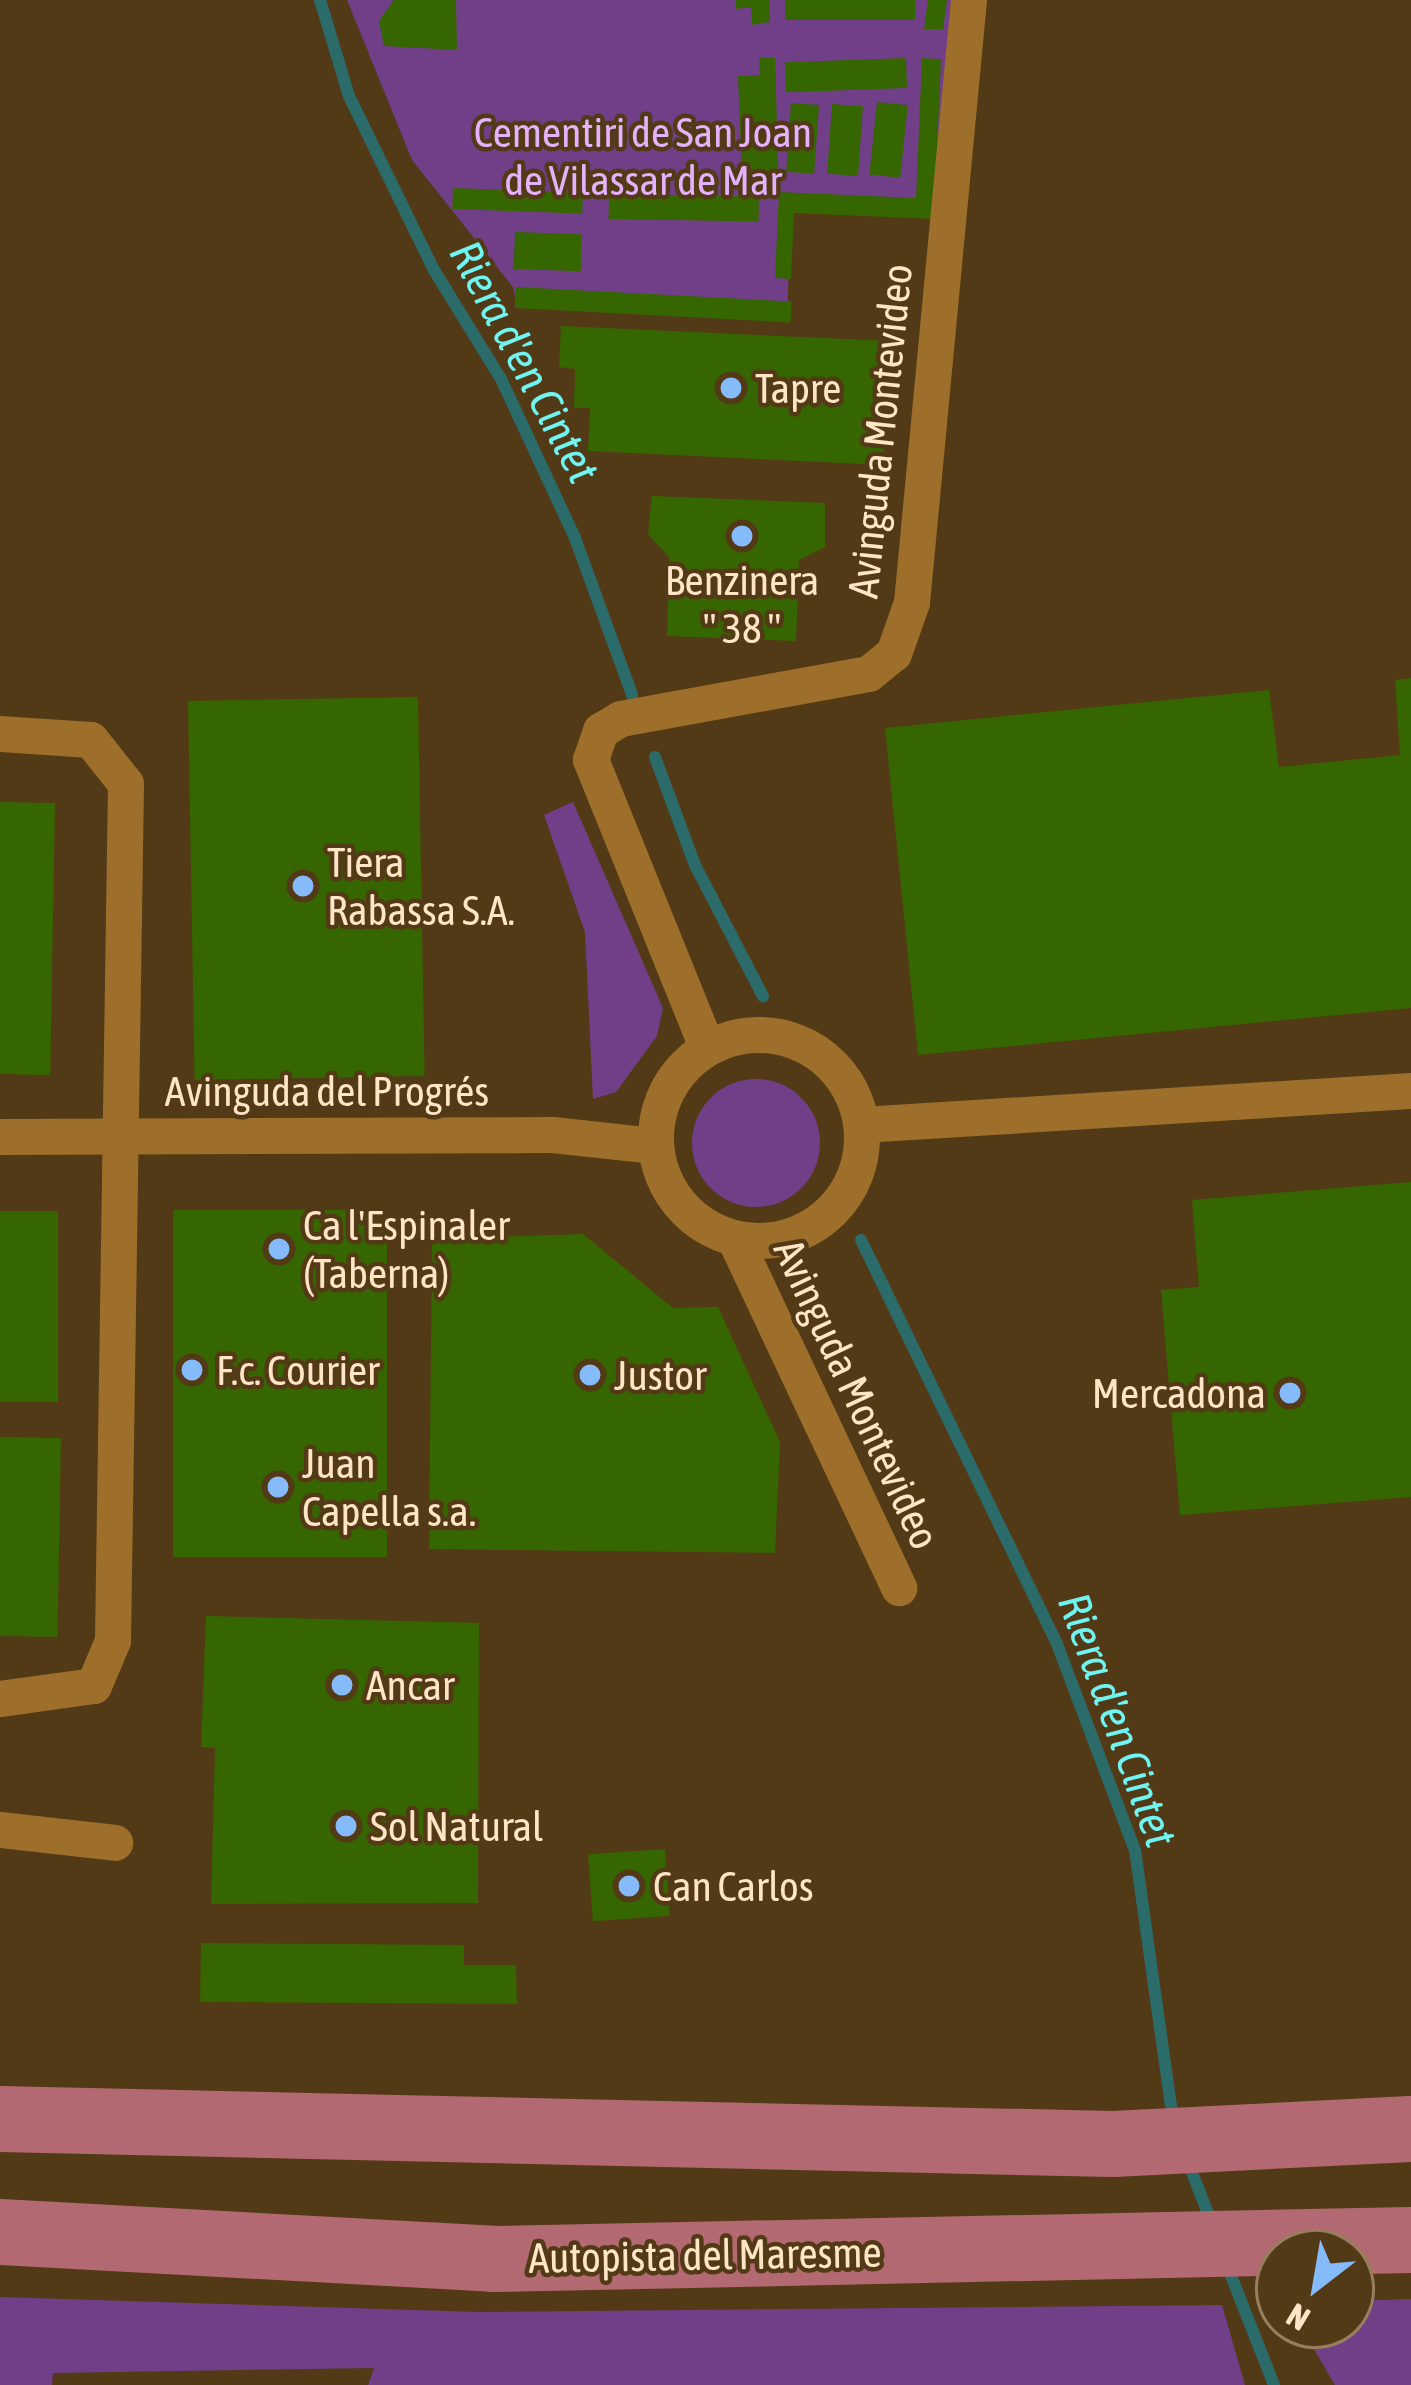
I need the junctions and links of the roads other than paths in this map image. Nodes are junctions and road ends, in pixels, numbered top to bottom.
1 (969, 0) edge
2 (0, 734) edge
3 (707, 1047) junction
4 (1411, 1091) edge
5 (862, 1125) junction
6 (0, 1137) edge
7 (119, 1138) junction
8 (655, 1146) junction
9 (735, 1239) junction
10 (899, 1588) dead end
11 (0, 1700) edge
12 (0, 1830) edge
13 (115, 1843) dead end
14 (0, 2119) edge
15 (1411, 2129) edge
16 (0, 2232) edge
17 (1411, 2240) edge

1 - 3 street, Avinguda Montevideo
2 - 7 street
3 - 5 street
3 - 8 street
4 - 5 street
5 - 9 street
6 - 7 street, Avinguda del Progrés
7 - 8 street, Avinguda del Progrés
7 - 11 street
8 - 9 street
9 - 10 street, Avinguda Montevideo
12 - 13 street
14 - 15 highway
16 - 17 highway, Autopista del Maresme

